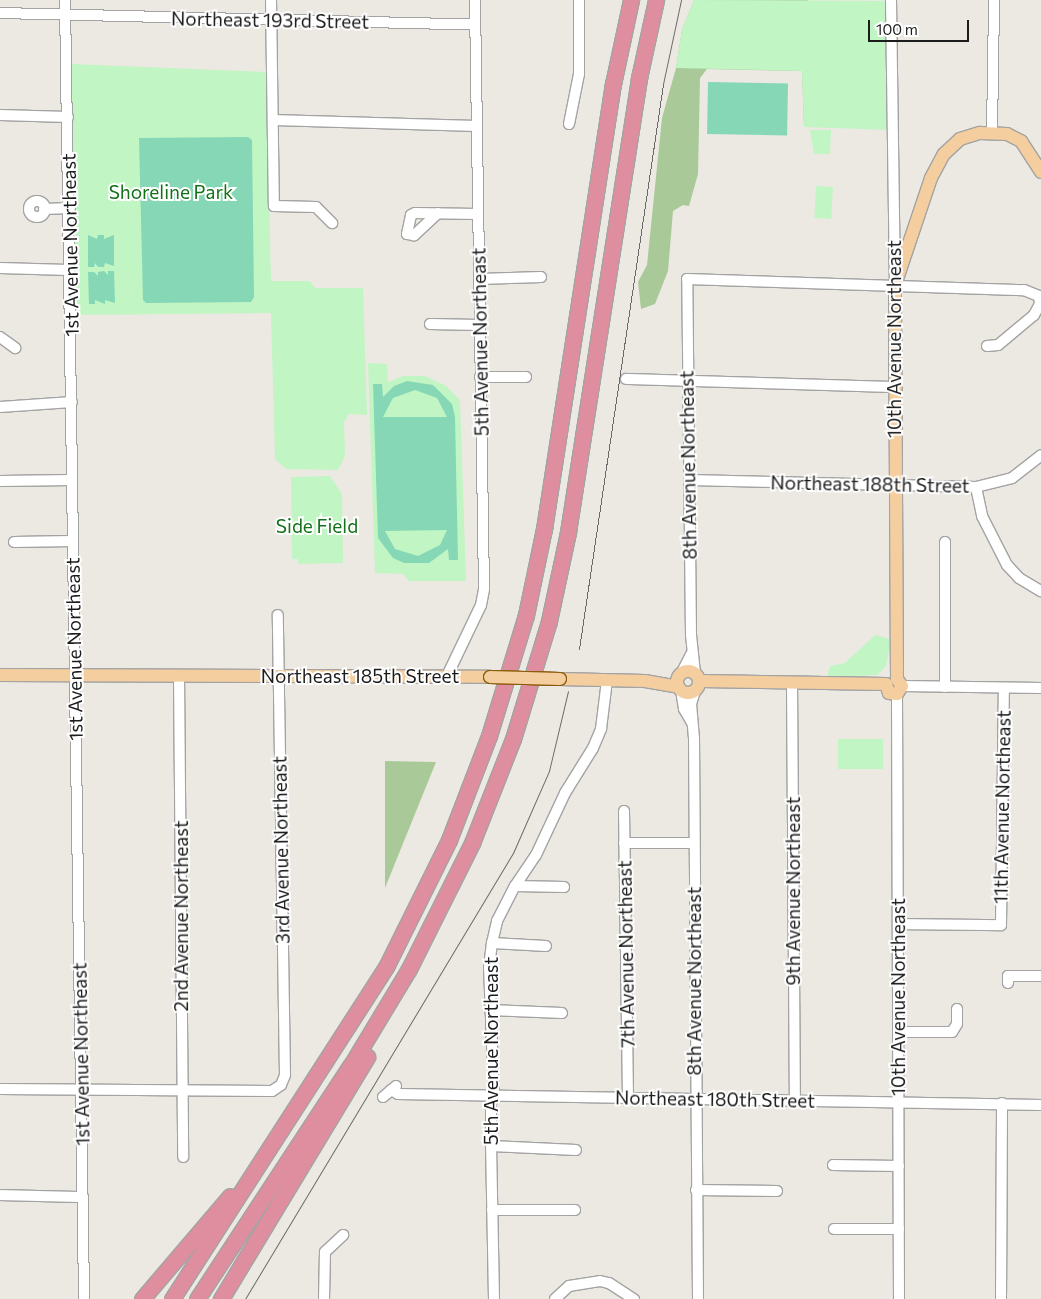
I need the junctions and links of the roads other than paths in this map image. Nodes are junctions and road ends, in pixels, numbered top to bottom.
1 (65, 0) edge
2 (271, 0) edge
3 (475, 0) edge
4 (579, 0) edge
5 (631, 0) edge
6 (656, 0) edge
7 (891, 0) edge
8 (994, 0) edge
9 (0, 13) edge
10 (65, 15) junction
11 (271, 20) junction
12 (475, 25) junction
13 (0, 115) edge
14 (68, 117) junction
15 (273, 120) junction
16 (569, 124) dead end
17 (477, 126) junction
18 (992, 132) junction
19 (1041, 172) edge
20 (70, 208) junction
21 (44, 209) dead end
22 (438, 213) dead end
23 (478, 214) junction
24 (332, 222) dead end
25 (0, 268) edge
26 (69, 270) junction
27 (541, 277) dead end
28 (479, 279) junction
29 (895, 286) junction
30 (430, 324) dead end
31 (480, 325) junction
32 (0, 337) edge
33 (987, 346) dead end
34 (15, 348) dead end
35 (480, 377) junction
36 (526, 377) dead end
37 (626, 379) dead end
38 (688, 380) junction
39 (895, 386) junction
40 (72, 402) junction
41 (0, 407) edge
42 (1041, 455) edge
43 (72, 480) junction
44 (690, 480) junction
45 (0, 481) edge
46 (895, 486) junction
47 (976, 487) junction
48 (72, 541) junction
49 (14, 542) dead end
50 (945, 542) dead end
51 (1041, 591) edge
52 (278, 615) dead end
53 (0, 675) edge
54 (74, 675) junction
55 (179, 676) junction
56 (278, 676) junction
57 (447, 676) junction
58 (691, 678) junction
59 (607, 680) junction
60 (645, 681) junction
61 (792, 683) junction
62 (896, 686) junction
63 (945, 687) junction
64 (679, 688) junction
65 (1004, 688) junction
66 (1041, 688) edge
67 (692, 723) junction
68 (624, 811) dead end
69 (624, 843) junction
70 (694, 844) junction
71 (515, 886) junction
72 (564, 887) dead end
73 (898, 924) junction
74 (492, 943) junction
75 (546, 946) dead end
76 (1041, 976) edge
77 (1008, 979) dead end
78 (394, 994) junction
79 (957, 1009) dead end
80 (490, 1010) junction
81 (562, 1013) dead end
82 (898, 1032) junction
83 (0, 1089) edge
84 (82, 1089) junction
85 (390, 1091) dead end
86 (182, 1092) junction
87 (494, 1096) junction
88 (628, 1097) junction
89 (694, 1098) junction
90 (795, 1100) junction
91 (899, 1101) junction
92 (1002, 1103) junction
93 (1041, 1104) edge
94 (490, 1146) junction
95 (576, 1150) dead end
96 (183, 1157) dead end
97 (833, 1165) dead end
98 (899, 1166) junction
99 (255, 1170) junction
100 (696, 1190) junction
101 (777, 1191) dead end
102 (0, 1195) edge
103 (83, 1197) junction
104 (492, 1210) junction
105 (575, 1210) dead end
106 (834, 1228) dead end
107 (899, 1229) junction
108 (343, 1235) dead end
109 (84, 1299) edge
110 (142, 1299) edge
111 (172, 1299) edge
112 (197, 1299) edge
113 (221, 1299) edge
114 (324, 1299) edge
115 (494, 1299) edge
116 (555, 1299) edge
117 (634, 1299) edge
118 (698, 1299) edge
119 (899, 1299) edge
120 (1001, 1299) edge

1 - 10 street, 1st Avenue Northeast
2 - 11 street
3 - 12 street, 5th Avenue Northeast
4 - 16 street
5 - 99 highway
6 - 78 highway
7 - 29 street, 10th Avenue Northeast
8 - 18 street
9 - 10 street, Northeast 193rd Street
10 - 11 street, Northeast 193rd Street
10 - 14 street, 1st Avenue Northeast
11 - 12 street, Northeast 193rd Street
11 - 15 street
12 - 17 street, 5th Avenue Northeast
13 - 14 street
14 - 20 street, 1st Avenue Northeast
15 - 17 street
15 - 24 street
17 - 23 street, 5th Avenue Northeast
18 - 19 main road
18 - 29 main road
20 - 21 street
20 - 26 street, 1st Avenue Northeast
22 - 23 street
23 - 28 street, 5th Avenue Northeast
25 - 26 street
26 - 40 street, 1st Avenue Northeast
27 - 28 street
28 - 31 street, 5th Avenue Northeast
29 - 33 street
29 - 38 street, 8th Avenue Northeast
29 - 39 main road, 10th Avenue Northeast
30 - 31 street
31 - 35 street, 5th Avenue Northeast
32 - 34 street
35 - 36 street
35 - 57 street, 5th Avenue Northeast
37 - 38 street
38 - 39 street
38 - 44 street, 8th Avenue Northeast
39 - 46 main road, 10th Avenue Northeast
40 - 41 street
40 - 43 street, 1st Avenue Northeast
42 - 47 street, Northeast 188th Street
43 - 45 street
43 - 48 street, 1st Avenue Northeast
44 - 46 street, Northeast 188th Street
44 - 58 street, 8th Avenue Northeast
46 - 47 street, Northeast 188th Street
46 - 62 main road, 10th Avenue Northeast
47 - 51 street
48 - 49 street
48 - 54 street, 1st Avenue Northeast
50 - 63 street
52 - 56 street, 3rd Avenue Northeast
53 - 54 main road, Northeast 185th Street
54 - 55 main road, Northeast 185th Street
54 - 84 street, 1st Avenue Northeast
55 - 56 main road, Northeast 185th Street
55 - 86 street, 2nd Avenue Northeast
56 - 57 main road, Northeast 185th Street
56 - 86 street, 3rd Avenue Northeast
57 - 59 main road, Northeast 185th Street, bridge
58 - 60 main road, Northeast 185th Street
58 - 61 main road, Northeast 185th Street
58 - 64 main road
58 - 67 street, 8th Avenue Northeast
59 - 60 main road, Northeast 185th Street
59 - 71 street, 5th Avenue Northeast
60 - 64 main road, Northeast 185th Street
61 - 62 main road, Northeast 185th Street
61 - 90 street, 9th Avenue Northeast
62 - 63 street, Northeast 185th Street
62 - 73 street, 10th Avenue Northeast
63 - 65 street, Northeast 185th Street
64 - 67 street, 8th Avenue Northeast
65 - 66 street, Northeast 185th Street
65 - 73 street, 11th Avenue Northeast
67 - 70 street, 8th Avenue Northeast
68 - 69 street, 7th Avenue Northeast
69 - 70 street
69 - 88 street, 7th Avenue Northeast
70 - 89 street, 8th Avenue Northeast
71 - 72 street
71 - 74 street, 5th Avenue Northeast
73 - 82 street, 10th Avenue Northeast
74 - 75 street
74 - 80 street, 5th Avenue Northeast
76 - 77 street
78 - 112 highway
78 - 113 highway
79 - 82 street
80 - 81 street
80 - 87 street, 5th Avenue Northeast
82 - 91 street, 10th Avenue Northeast
83 - 84 street
84 - 86 street
84 - 103 street, 1st Avenue Northeast
85 - 87 street, Northeast 180th Street
86 - 96 street, 2nd Avenue Northeast
87 - 88 street, Northeast 180th Street
87 - 94 street, 5th Avenue Northeast
88 - 89 street, Northeast 180th Street
89 - 90 street, Northeast 180th Street
89 - 100 street, 8th Avenue Northeast
90 - 91 street, Northeast 180th Street
91 - 92 street, Northeast 180th Street
91 - 98 street, 10th Avenue Northeast
92 - 93 street, Northeast 180th Street
92 - 120 street
94 - 95 street
94 - 104 street, 5th Avenue Northeast
97 - 98 street
98 - 107 street, 10th Avenue Northeast
99 - 110 highway
99 - 111 highway
100 - 101 street
100 - 118 street, 8th Avenue Northeast
102 - 103 street
103 - 109 street, 1st Avenue Northeast
104 - 105 street
104 - 115 street, 5th Avenue Northeast
106 - 107 street
107 - 119 street, 10th Avenue Northeast
108 - 114 street
116 - 117 street

